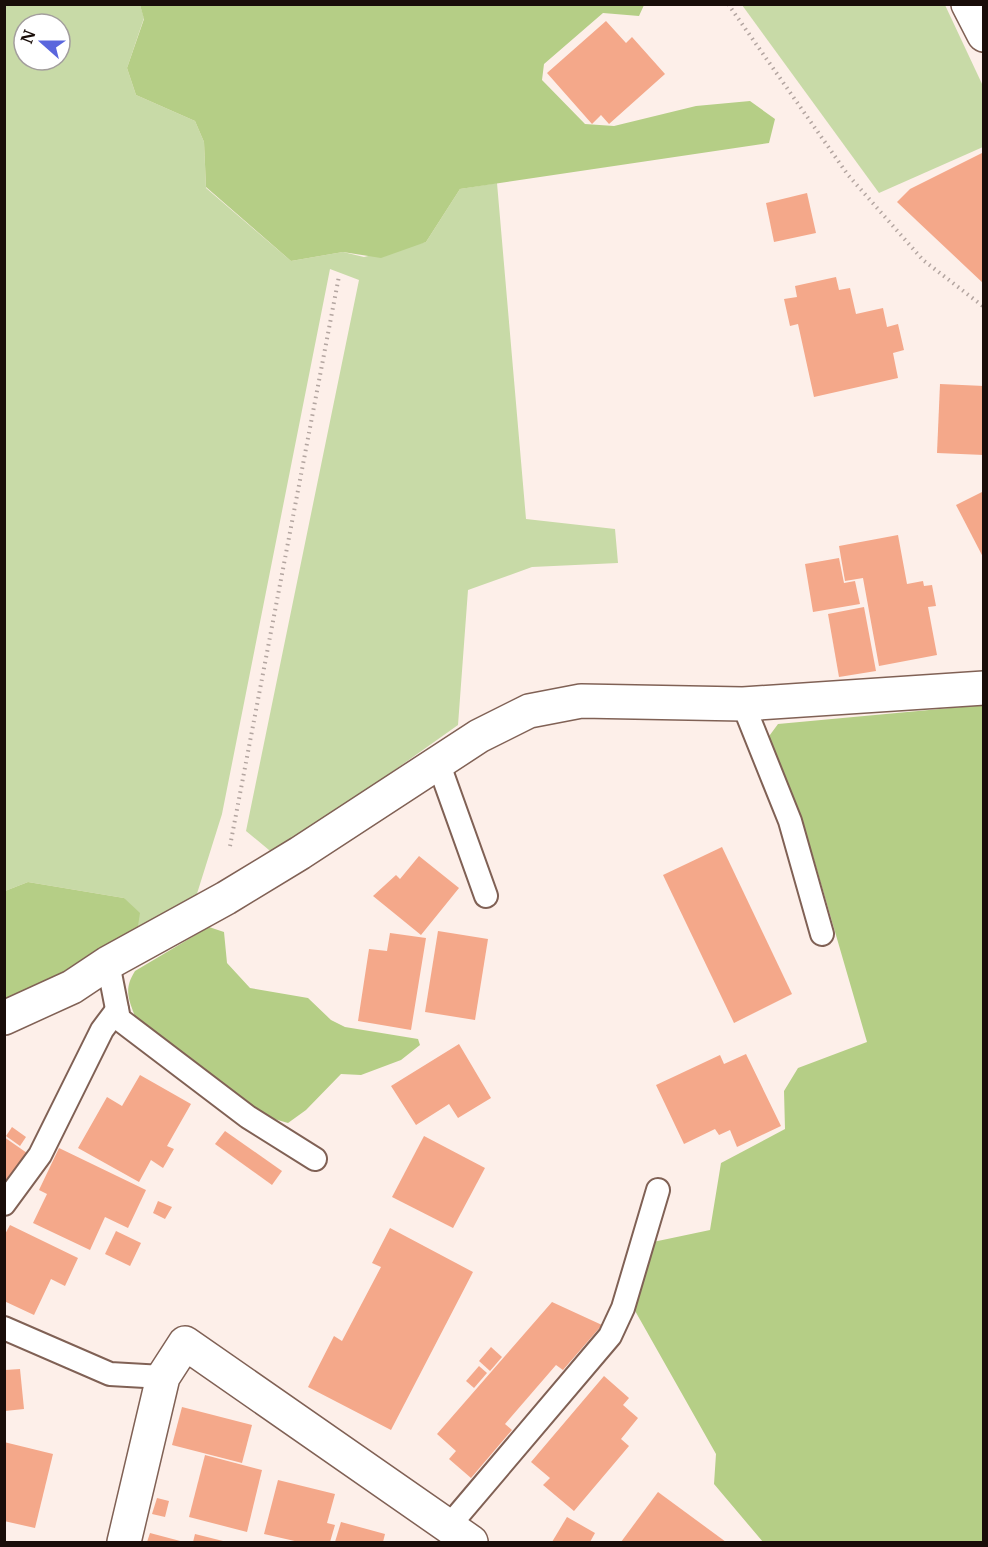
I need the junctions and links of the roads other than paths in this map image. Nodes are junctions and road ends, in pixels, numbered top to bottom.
1 (968, 4) edge
2 (984, 35) edge
3 (984, 688) edge
4 (743, 704) junction
5 (438, 762) junction
6 (486, 896) dead end
7 (822, 934) dead end
8 (108, 963) junction
9 (117, 1010) junction
10 (4, 1018) edge
11 (315, 1159) dead end
12 (658, 1190) dead end
13 (4, 1204) edge
14 (4, 1328) edge
15 (163, 1377) junction
16 (459, 1535) edge
17 (124, 1542) edge

1 - 2 street
3 - 4 street
4 - 5 street
4 - 7 lane
5 - 6 lane
5 - 8 street
8 - 9 lane
8 - 10 street
9 - 11 lane
9 - 13 lane
12 - 16 lane
14 - 15 lane
15 - 16 street
15 - 17 street

